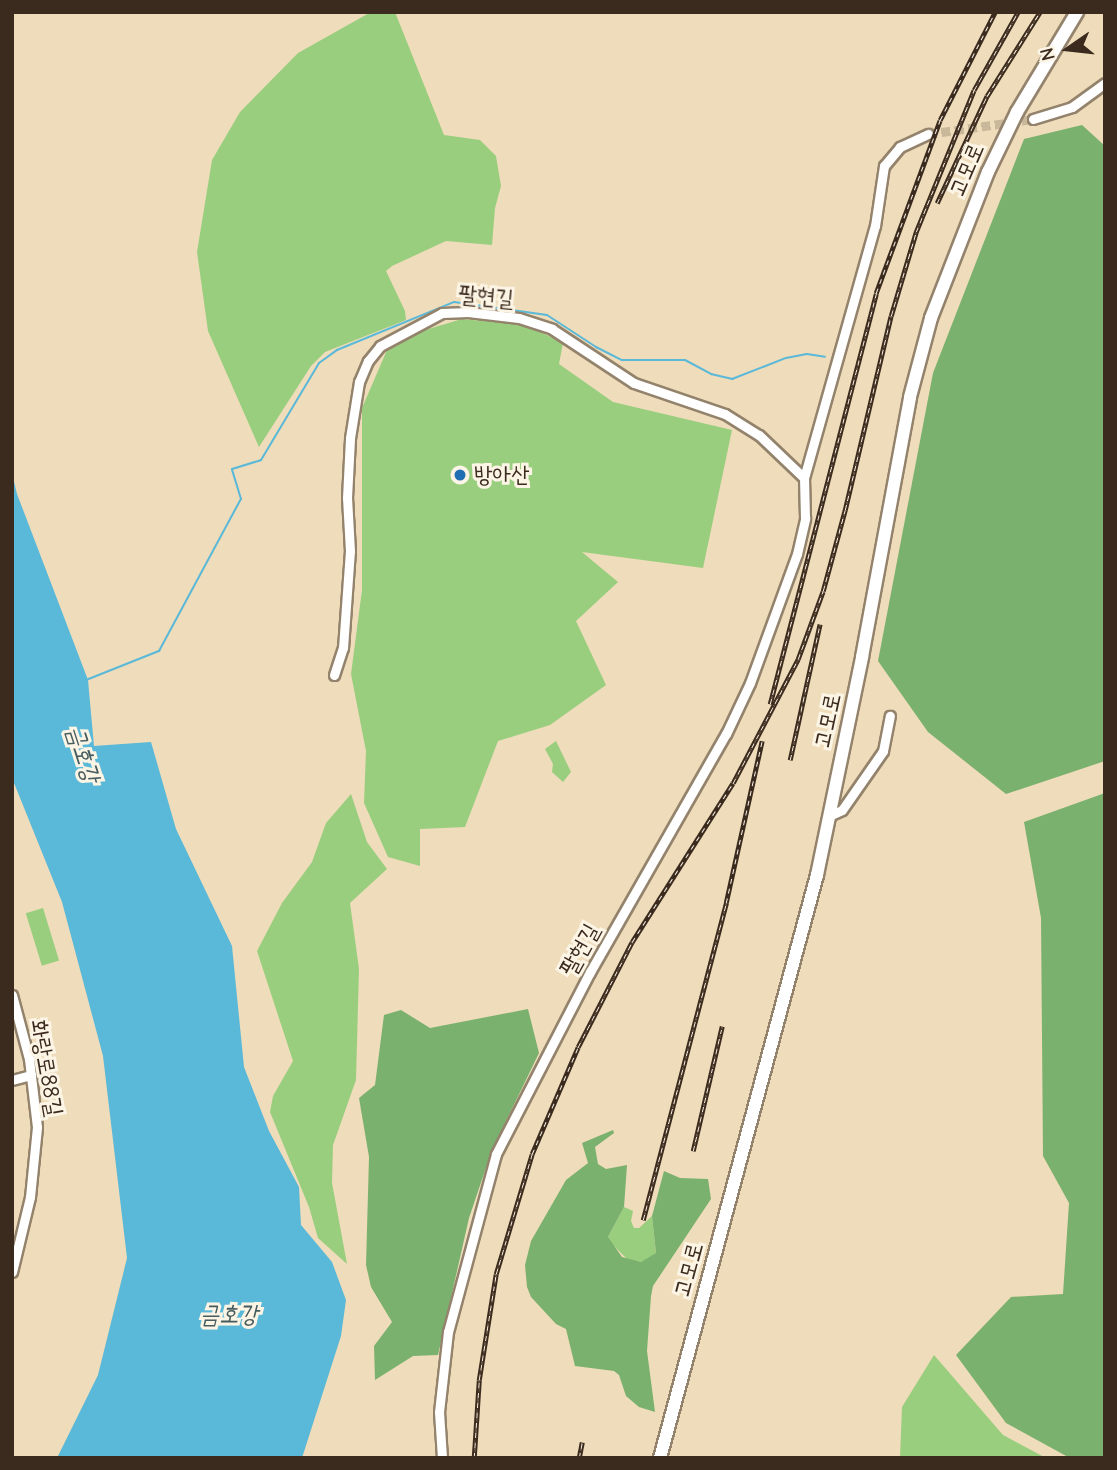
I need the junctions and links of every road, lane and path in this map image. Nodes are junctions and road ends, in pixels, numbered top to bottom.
1 (1077, 12) edge
2 (1105, 83) edge
3 (1033, 119) tunnel mouth
4 (928, 134) tunnel mouth
5 (804, 478) junction
6 (334, 676) dead end
7 (890, 716) dead end
8 (829, 816) junction
9 (12, 995) edge
10 (31, 1075) junction
11 (12, 1080) edge
12 (12, 1226) edge
13 (24, 1226) junction
14 (12, 1272) edge
15 (442, 1458) edge
16 (660, 1458) edge

1 - 8 main road, 고모로
2 - 3 street
4 - 5 street, 팔현길
5 - 6 street, 팔현길
5 - 15 street, 팔현길
7 - 8 street
8 - 16 main road, 고모로
9 - 10 street, 화랑로88길
10 - 11 street
10 - 13 street, 화랑로88길
12 - 13 street
13 - 14 street, 화랑로88길

